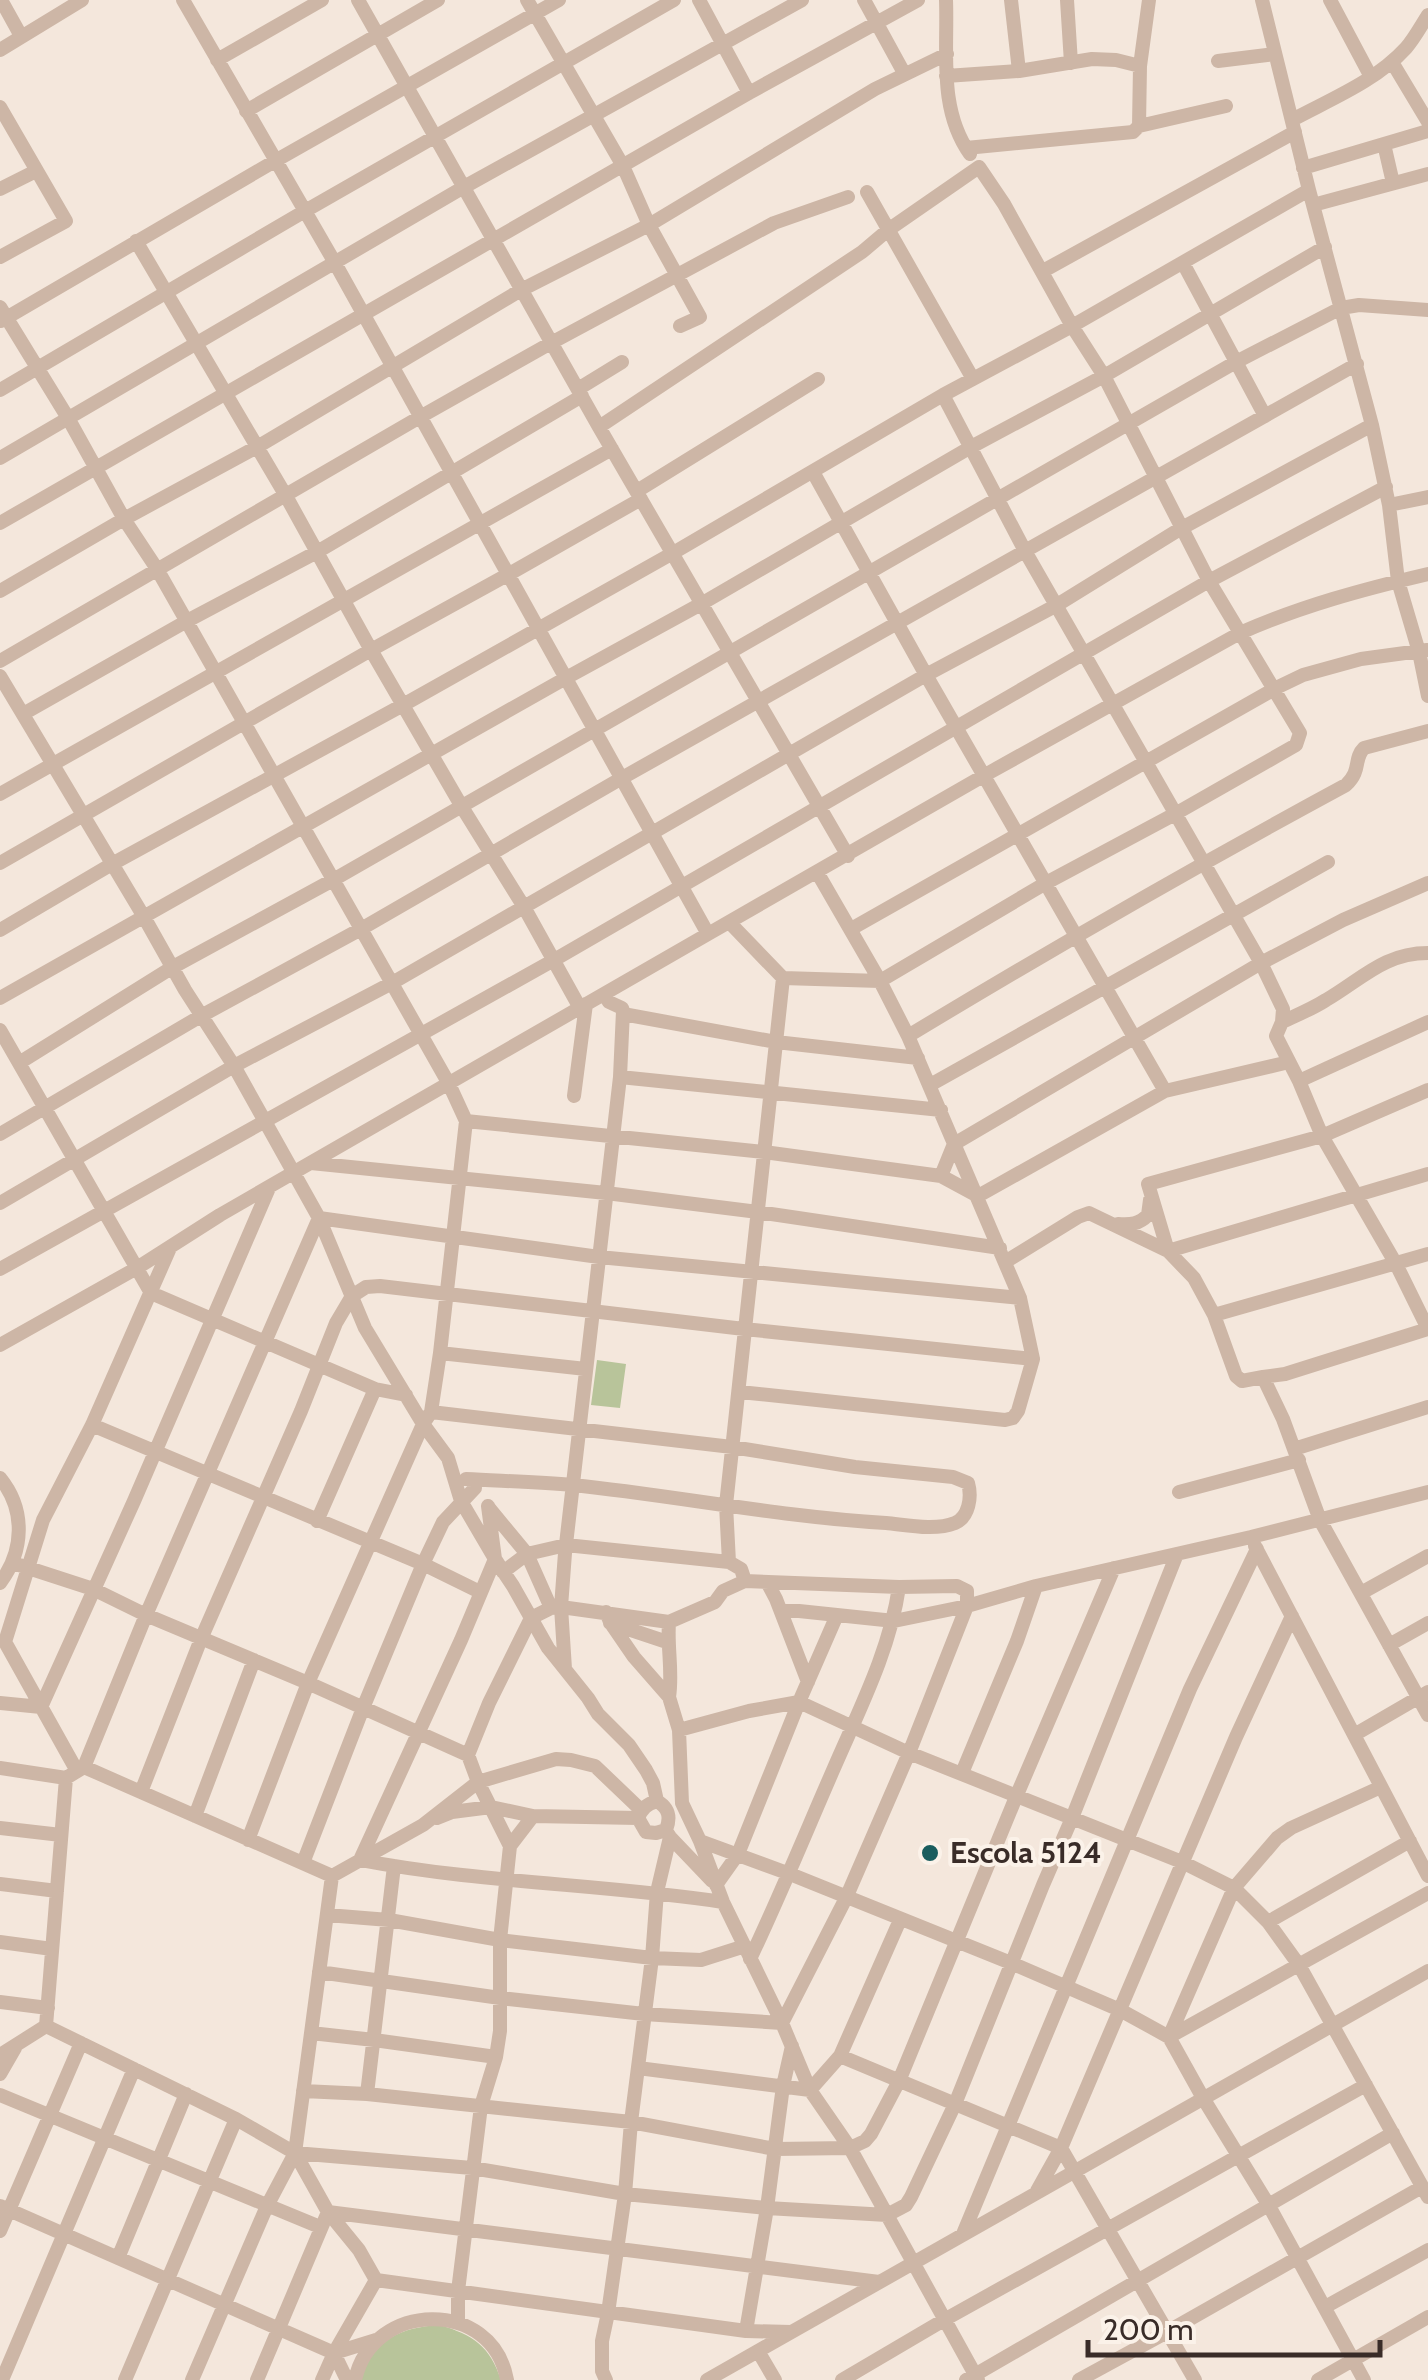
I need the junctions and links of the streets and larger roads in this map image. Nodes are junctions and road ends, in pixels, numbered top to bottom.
1 (1, 0) edge
2 (82, 0) edge
3 (322, 0) edge
4 (358, 0) edge
5 (438, 0) edge
6 (560, 0) edge
7 (674, 0) edge
8 (698, 0) edge
9 (802, 0) edge
10 (864, 0) edge
11 (918, 0) edge
12 (946, 0) edge
13 (1012, 0) edge
14 (1067, 0) edge
15 (1149, 0) edge
16 (1262, 0) edge
17 (1330, 0) edge
18 (190, 2) edge
19 (531, 7) edge
20 (1428, 16) edge
21 (877, 22) junction
22 (378, 33) junction
23 (21, 36) junction
24 (721, 43) junction
25 (1428, 44) edge
26 (1409, 45) junction
27 (0, 50) edge
28 (947, 54) junction
29 (1275, 54) junction
30 (217, 60) junction
31 (1218, 61) dead end
32 (1072, 62) junction
33 (1392, 62) junction
34 (564, 63) junction
35 (1140, 66) junction
36 (1019, 70) junction
37 (904, 73) junction
38 (946, 76) junction
39 (1371, 78) junction
40 (407, 85) junction
41 (749, 94) junction
42 (1226, 106) dead end
43 (1424, 106) edge
44 (246, 110) junction
45 (2, 115) edge
46 (593, 115) junction
47 (1428, 122) edge
48 (1139, 126) junction
49 (1294, 126) junction
50 (1428, 130) edge
51 (436, 136) junction
52 (1384, 144) junction
53 (966, 148) junction
54 (275, 161) junction
55 (623, 166) junction
56 (978, 167) junction
57 (1303, 168) junction
58 (36, 171) junction
59 (1428, 174) edge
60 (1393, 183) junction
61 (464, 186) junction
62 (0, 189) edge
63 (867, 192) dead end
64 (848, 197) dead end
65 (1311, 198) junction
66 (304, 211) junction
67 (649, 225) junction
68 (888, 230) junction
69 (494, 240) junction
70 (136, 242) junction
71 (1325, 247) junction
72 (0, 258) edge
73 (335, 263) junction
74 (1182, 263) junction
75 (1043, 271) junction
76 (676, 276) junction
77 (521, 290) junction
78 (166, 292) junction
79 (1342, 308) junction
80 (1428, 310) edge
81 (2, 316) edge
82 (364, 316) junction
83 (1210, 316) junction
84 (680, 326) dead end
85 (1072, 326) junction
86 (196, 343) junction
87 (551, 343) junction
88 (622, 362) dead end
89 (1236, 362) junction
90 (1357, 364) junction
91 (392, 365) junction
92 (38, 368) junction
93 (1104, 376) junction
94 (818, 379) dead end
95 (974, 379) junction
96 (0, 390) edge
97 (226, 392) junction
98 (580, 393) junction
99 (944, 395) junction
100 (1265, 416) junction
101 (420, 417) junction
102 (68, 418) junction
103 (1131, 424) junction
104 (1372, 425) junction
105 (599, 426) junction
106 (257, 446) junction
107 (971, 447) junction
108 (612, 449) junction
109 (0, 458) edge
110 (96, 467) junction
111 (451, 472) junction
112 (812, 472) junction
113 (1156, 476) junction
114 (1386, 487) junction
115 (639, 495) junction
116 (286, 496) junction
117 (1428, 497) edge
118 (999, 500) junction
119 (1389, 505) junction
120 (124, 519) junction
121 (480, 522) junction
122 (0, 523) edge
123 (842, 523) junction
124 (1180, 529) junction
125 (1025, 551) junction
126 (317, 552) junction
127 (673, 553) junction
128 (157, 569) junction
129 (868, 572) junction
130 (510, 574) junction
131 (1428, 574) edge
132 (1209, 581) junction
133 (1398, 581) junction
134 (0, 591) edge
135 (344, 600) junction
136 (702, 604) junction
137 (1056, 605) junction
138 (187, 621) junction
139 (898, 624) junction
140 (539, 628) junction
141 (1240, 633) junction
142 (371, 650) junction
143 (1423, 651) edge
144 (1085, 652) junction
145 (731, 654) junction
146 (0, 661) edge
147 (216, 674) junction
148 (926, 675) junction
149 (0, 676) edge
150 (566, 678) junction
151 (1274, 689) junction
152 (1428, 696) edge
153 (757, 702) junction
154 (1113, 704) junction
155 (403, 706) junction
156 (22, 714) junction
157 (244, 724) junction
158 (956, 726) junction
159 (594, 729) junction
160 (1428, 731) edge
161 (432, 755) junction
162 (787, 755) junction
163 (1145, 763) junction
164 (52, 764) junction
165 (274, 774) junction
166 (985, 775) junction
167 (622, 778) junction
168 (0, 794) edge
169 (819, 806) junction
170 (462, 807) junction
171 (1175, 814) junction
172 (82, 816) junction
173 (304, 828) junction
174 (652, 833) junction
175 (1018, 836) junction
176 (491, 855) junction
177 (848, 856) junction
178 (1203, 862) junction
179 (1328, 862) dead end
180 (0, 863) edge
181 (112, 864) junction
182 (818, 872) junction
183 (333, 880) junction
184 (1046, 883) junction
185 (1428, 883) edge
186 (682, 884) junction
187 (524, 907) junction
188 (1234, 916) junction
189 (144, 917) junction
190 (729, 922) junction
191 (361, 929) junction
192 (0, 930) edge
193 (850, 930) junction
194 (708, 934) junction
195 (1076, 935) junction
196 (1428, 953) edge
197 (554, 960) junction
198 (1261, 964) junction
199 (173, 968) junction
200 (783, 978) junction
201 (880, 982) junction
202 (392, 983) junction
203 (1105, 986) junction
204 (604, 994) junction
205 (0, 998) edge
206 (583, 1006) junction
207 (622, 1014) junction
208 (201, 1016) junction
209 (1282, 1022) junction
210 (1428, 1022) edge
211 (0, 1030) edge
212 (422, 1035) junction
213 (908, 1036) junction
214 (1135, 1038) junction
215 (776, 1042) junction
216 (918, 1058) junction
217 (1288, 1062) junction
218 (20, 1064) junction
219 (234, 1066) junction
220 (620, 1078) junction
221 (1299, 1081) junction
222 (449, 1084) junction
223 (930, 1085) junction
224 (1428, 1090) edge
225 (771, 1091) junction
226 (1164, 1091) junction
227 (574, 1096) dead end
228 (44, 1108) junction
229 (941, 1110) junction
230 (264, 1120) junction
231 (466, 1121) junction
232 (0, 1134) edge
233 (612, 1136) junction
234 (1322, 1136) junction
235 (954, 1144) junction
236 (764, 1152) junction
237 (74, 1160) junction
238 (311, 1163) junction
239 (294, 1174) junction
240 (1428, 1174) edge
241 (941, 1176) junction
242 (460, 1179) junction
243 (1148, 1184) junction
244 (268, 1188) junction
245 (606, 1193) junction
246 (1356, 1194) junction
247 (978, 1196) junction
248 (0, 1203) edge
249 (105, 1210) junction
250 (758, 1212) junction
251 (1096, 1215) junction
252 (319, 1218) junction
253 (454, 1238) junction
254 (1192, 1245) junction
255 (171, 1248) junction
256 (1168, 1251) junction
257 (1428, 1254) edge
258 (1002, 1255) junction
259 (600, 1257) junction
260 (1396, 1264) junction
261 (137, 1268) junction
262 (0, 1269) edge
263 (751, 1273) junction
264 (1194, 1278) junction
265 (151, 1293) junction
266 (447, 1295) junction
267 (352, 1296) junction
268 (1020, 1298) junction
269 (593, 1312) junction
270 (1214, 1315) junction
271 (211, 1319) junction
272 (744, 1329) junction
273 (1428, 1329) edge
274 (2, 1339) edge
275 (264, 1342) junction
276 (440, 1353) junction
277 (1033, 1359) junction
278 (318, 1366) junction
279 (586, 1369) junction
280 (1264, 1377) junction
281 (375, 1389) junction
282 (740, 1392) junction
283 (406, 1395) junction
284 (1428, 1407) edge
285 (427, 1418) junction
286 (92, 1425) junction
287 (579, 1430) junction
288 (732, 1447) junction
289 (155, 1452) junction
290 (1297, 1454) junction
291 (448, 1458) junction
292 (206, 1474) junction
293 (0, 1478) edge
294 (470, 1484) junction
295 (573, 1486) junction
296 (1180, 1492) dead end
297 (1428, 1492) edge
298 (263, 1498) junction
299 (461, 1501) junction
300 (726, 1505) junction
301 (488, 1506) junction
302 (1320, 1520) junction
303 (317, 1521) junction
304 (370, 1543) junction
305 (1254, 1543) junction
306 (566, 1545) junction
307 (527, 1554) junction
308 (1177, 1554) junction
309 (1428, 1556) edge
310 (729, 1562) junction
311 (424, 1564) junction
312 (20, 1565) junction
313 (499, 1565) junction
314 (1114, 1568) junction
315 (745, 1582) junction
316 (768, 1582) junction
317 (0, 1583) edge
318 (1036, 1586) junction
319 (899, 1587) junction
320 (94, 1589) junction
321 (480, 1592) junction
322 (1361, 1593) junction
323 (967, 1606) junction
324 (556, 1608) junction
325 (781, 1611) junction
326 (146, 1615) junction
327 (837, 1615) junction
328 (1292, 1616) junction
329 (608, 1617) junction
330 (531, 1618) junction
331 (894, 1621) junction
332 (669, 1622) junction
333 (1428, 1623) edge
334 (202, 1640) junction
335 (3, 1642) edge
336 (668, 1642) junction
337 (1390, 1645) junction
338 (254, 1660) junction
339 (566, 1670) junction
340 (808, 1682) junction
341 (308, 1683) junction
342 (1423, 1694) edge
343 (669, 1698) junction
344 (799, 1702) junction
345 (0, 1703) edge
346 (41, 1707) junction
347 (364, 1708) junction
348 (1428, 1715) edge
349 (852, 1727) junction
350 (679, 1730) junction
351 (417, 1734) junction
352 (1354, 1735) junction
353 (909, 1753) junction
354 (468, 1755) junction
355 (0, 1768) edge
356 (76, 1772) junction
357 (962, 1773) junction
358 (478, 1782) junction
359 (1382, 1787) junction
360 (141, 1792) junction
361 (1016, 1796) junction
362 (657, 1801) junction
363 (491, 1808) junction
364 (640, 1814) junction
365 (196, 1816) junction
366 (533, 1816) junction
367 (1072, 1818) junction
368 (423, 1824) junction
369 (0, 1828) edge
370 (668, 1834) junction
371 (61, 1835) junction
372 (248, 1840) junction
373 (700, 1841) junction
374 (1126, 1841) junction
375 (1410, 1841) junction
376 (510, 1846) junction
377 (738, 1854) junction
378 (360, 1860) junction
379 (1182, 1862) junction
380 (302, 1864) junction
381 (394, 1866) junction
382 (790, 1874) junction
383 (332, 1876) junction
384 (1428, 1876) edge
385 (506, 1880) junction
386 (0, 1884) edge
387 (716, 1885) junction
388 (1234, 1888) junction
389 (56, 1891) junction
390 (657, 1892) junction
391 (1428, 1893) edge
392 (846, 1898) junction
393 (723, 1902) junction
394 (326, 1914) junction
395 (389, 1920) junction
396 (900, 1920) junction
397 (1268, 1922) junction
398 (500, 1940) junction
399 (0, 1942) edge
400 (956, 1942) junction
401 (52, 1949) junction
402 (748, 1953) junction
403 (652, 1958) junction
404 (1011, 1964) junction
405 (1299, 1965) junction
406 (1428, 1970) edge
407 (319, 1972) junction
408 (381, 1979) junction
409 (1065, 1988) junction
410 (500, 1998) junction
411 (0, 2002) edge
412 (48, 2008) junction
413 (1120, 2010) junction
414 (644, 2014) junction
415 (782, 2022) junction
416 (1334, 2024) junction
417 (46, 2026) junction
418 (311, 2033) junction
419 (1168, 2037) junction
420 (374, 2040) junction
421 (81, 2043) junction
422 (792, 2046) junction
423 (15, 2047) junction
424 (0, 2055) edge
425 (840, 2056) junction
426 (496, 2058) junction
427 (638, 2068) junction
428 (134, 2069) junction
429 (0, 2074) edge
430 (898, 2081) junction
431 (1366, 2084) junction
432 (783, 2086) junction
433 (810, 2090) junction
434 (303, 2091) junction
435 (186, 2094) junction
436 (367, 2094) junction
437 (0, 2095) edge
438 (1203, 2098) junction
439 (955, 2104) junction
440 (481, 2106) junction
441 (49, 2116) junction
442 (236, 2119) junction
443 (631, 2122) junction
444 (1008, 2126) junction
445 (1394, 2133) junction
446 (106, 2138) junction
447 (850, 2148) junction
448 (1061, 2148) junction
449 (775, 2149) junction
450 (295, 2153) junction
451 (1239, 2155) junction
452 (158, 2158) junction
453 (472, 2168) junction
454 (1074, 2172) junction
455 (210, 2180) junction
456 (1425, 2192) edge
457 (625, 2194) junction
458 (1036, 2194) junction
459 (1268, 2204) junction
460 (267, 2206) junction
461 (4, 2208) edge
462 (767, 2208) junction
463 (328, 2212) junction
464 (887, 2215) junction
465 (320, 2228) junction
466 (466, 2229) junction
467 (1109, 2229) junction
468 (0, 2231) edge
469 (63, 2234) junction
470 (963, 2235) junction
471 (617, 2248) junction
472 (1428, 2250) edge
473 (1298, 2257) junction
474 (118, 2258) junction
475 (913, 2263) junction
476 (758, 2267) junction
477 (168, 2280) junction
478 (376, 2280) junction
479 (1138, 2280) junction
480 (879, 2282) junction
481 (458, 2291) junction
482 (225, 2305) junction
483 (1324, 2307) junction
484 (608, 2313) junction
485 (1428, 2317) edge
486 (944, 2320) junction
487 (458, 2322) junction
488 (279, 2329) junction
489 (746, 2331) junction
490 (791, 2332) junction
491 (1168, 2332) junction
492 (376, 2340) junction
493 (758, 2351) junction
494 (334, 2353) junction
495 (1353, 2360) junction
496 (973, 2378) edge
497 (2, 2380) edge
498 (125, 2380) edge
499 (192, 2380) edge
500 (257, 2380) edge
501 (322, 2380) edge
502 (347, 2380) edge
503 (355, 2380) edge
504 (507, 2380) edge
505 (606, 2380) edge
506 (707, 2380) edge
507 (775, 2380) edge
508 (842, 2380) edge
509 (1080, 2380) edge
510 (1195, 2380) edge
511 (1318, 2380) edge
512 (1364, 2380) edge

1 - 23 street
2 - 23 street
3 - 30 street
4 - 22 street
5 - 22 street
6 - 19 street
7 - 34 street
8 - 24 street
9 - 24 street
10 - 21 street
11 - 21 street
12 - 28 street
13 - 36 street
14 - 32 street
15 - 35 street
16 - 29 street
17 - 39 street
18 - 30 street
19 - 34 street
19 - 40 street
20 - 26 street
21 - 37 street
21 - 41 street
22 - 40 street
22 - 44 street
23 - 27 street
24 - 41 street
24 - 46 street
25 - 26 street
26 - 33 street
28 - 37 street
28 - 38 street
29 - 31 street
29 - 49 street
30 - 44 street
32 - 35 street
32 - 36 street
33 - 39 street
33 - 43 street
34 - 46 street
34 - 51 street
35 - 48 street
36 - 38 street
37 - 67 street
38 - 53 street
39 - 49 street
40 - 51 street
40 - 54 street
41 - 55 street
42 - 48 street
43 - 47 street
44 - 54 street
45 - 58 street
46 - 55 street
46 - 61 street
48 - 53 street
49 - 57 street
49 - 75 street
50 - 52 street
51 - 61 street
51 - 66 street
52 - 57 street
52 - 60 street
53 - 56 street
54 - 66 street
54 - 70 street
55 - 67 street
55 - 69 street
56 - 68 street
56 - 75 street
57 - 65 street
58 - 62 street
58 - 72 street
59 - 60 street
60 - 65 street
61 - 69 street
61 - 73 street
63 - 68 street
64 - 76 street
65 - 71 street
65 - 74 street
66 - 73 street
66 - 78 street
67 - 76 street
67 - 77 street
68 - 95 street
68 - 105 street
69 - 77 street
69 - 82 street
70 - 78 street
70 - 81 street
71 - 79 street
71 - 83 street
73 - 82 street
73 - 86 street
74 - 83 street
74 - 85 street
75 - 85 street
76 - 84 street
76 - 87 street
77 - 87 street
77 - 91 street
78 - 86 street
78 - 92 street
79 - 80 street
79 - 89 street
79 - 90 street
81 - 92 street
82 - 91 street
82 - 97 street
83 - 89 street
83 - 93 street
85 - 93 street
85 - 95 street
86 - 97 street
86 - 102 street
87 - 98 street
87 - 101 street
88 - 98 street
89 - 100 street
89 - 103 street
90 - 100 street
90 - 104 street
91 - 101 street
91 - 106 street
92 - 96 street
92 - 102 street
93 - 103 street
93 - 107 street
94 - 115 street
95 - 99 street
97 - 106 street
97 - 110 street
98 - 105 street
98 - 111 street
99 - 107 street
99 - 112 street
100 - 113 street
101 - 111 street
101 - 116 street
102 - 109 street
102 - 110 street
103 - 113 street
103 - 118 street
104 - 114 street
104 - 124 street
105 - 108 street
106 - 116 street
106 - 120 street
107 - 118 street
107 - 123 street
108 - 115 street
108 - 121 street
110 - 120 street
110 - 122 street
111 - 121 street
111 - 126 street
112 - 123 street
112 - 127 street
113 - 124 street
113 - 125 street
114 - 119 street
114 - 132 street
115 - 127 street
115 - 130 street
116 - 126 street
116 - 128 street
117 - 119 street
118 - 125 street
118 - 129 street
119 - 133 street
120 - 128 street
120 - 134 street
121 - 130 street
121 - 135 street
123 - 129 street
123 - 136 street
124 - 132 street
124 - 137 street
125 - 137 street
125 - 139 street
126 - 135 street
126 - 138 street
127 - 136 street
127 - 140 street
128 - 138 street
128 - 146 street
129 - 139 street
129 - 145 street
130 - 140 street
130 - 142 street
131 - 133 street
132 - 141 street
132 - 144 street
133 - 141 street
133 - 143 street
135 - 142 street
135 - 147 street
136 - 145 street
136 - 150 street
137 - 144 street
137 - 148 street
138 - 147 street
138 - 156 street
139 - 148 street
139 - 153 street
140 - 150 street
140 - 155 street
141 - 151 street
141 - 154 street
142 - 155 street
142 - 157 street
143 - 151 street
143 - 152 street
144 - 154 street
144 - 158 street
145 - 153 street
145 - 159 street
147 - 157 street
147 - 164 street
148 - 158 street
148 - 162 street
149 - 156 street
150 - 159 street
150 - 161 street
151 - 163 street
151 - 171 street
153 - 162 street
153 - 167 street
154 - 163 street
154 - 166 street
155 - 161 street
155 - 165 street
156 - 164 street
157 - 165 street
157 - 172 street
158 - 166 street
158 - 169 street
159 - 167 street
159 - 170 street
160 - 178 street
161 - 170 street
161 - 173 street
162 - 169 street
162 - 174 street
163 - 171 street
163 - 175 street
164 - 168 street
164 - 172 street
165 - 173 street
165 - 181 street
166 - 175 street
166 - 177 street
167 - 174 street
167 - 176 street
169 - 177 street
169 - 186 street
170 - 176 street
170 - 183 street
171 - 178 street
171 - 184 street
172 - 180 street
172 - 181 street
173 - 183 street
173 - 189 street
174 - 186 street
174 - 187 street
175 - 184 street
175 - 193 street
176 - 187 street
176 - 191 street
177 - 182 street
178 - 188 street
178 - 195 street
179 - 188 street
181 - 189 street
181 - 192 street
182 - 190 street
182 - 193 street
183 - 191 street
183 - 199 street
184 - 195 street
184 - 201 street
185 - 198 street
186 - 194 street
186 - 197 street
187 - 197 street
187 - 202 street
188 - 198 street
188 - 203 street
189 - 199 street
189 - 205 street
190 - 194 street
190 - 200 street
191 - 202 street
191 - 208 street
193 - 201 street
194 - 204 street
195 - 203 street
195 - 213 street
196 - 209 street
197 - 206 street
197 - 212 street
198 - 209 street
198 - 214 street
199 - 208 street
199 - 218 street
200 - 201 street
200 - 215 street
201 - 213 street
202 - 212 street
202 - 219 street
203 - 214 street
203 - 223 street
204 - 206 street
204 - 207 street
206 - 222 street
206 - 227 street
207 - 215 street
207 - 220 street
208 - 219 street
208 - 228 street
209 - 217 street
210 - 221 street
211 - 218 street
212 - 222 street
212 - 230 street
213 - 216 street
214 - 226 street
214 - 235 street
215 - 216 street
215 - 225 street
216 - 223 street
217 - 221 street
217 - 226 street
218 - 228 street
219 - 230 street
219 - 237 street
220 - 225 street
220 - 233 street
221 - 234 street
222 - 231 street
222 - 238 street
223 - 229 street
224 - 234 street
225 - 229 street
225 - 236 street
226 - 247 street
228 - 232 street
228 - 237 street
229 - 235 street
230 - 239 street
230 - 249 street
231 - 233 street
231 - 242 street
233 - 236 street
233 - 245 street
234 - 243 street
234 - 246 street
235 - 241 street
235 - 247 street
236 - 241 street
236 - 250 street
237 - 248 street
237 - 249 street
238 - 239 street
238 - 242 street
239 - 244 street
239 - 252 street
240 - 246 street
241 - 247 street
242 - 245 street
242 - 253 street
243 - 251 street
243 - 256 street
244 - 255 street
244 - 271 street
245 - 250 street
245 - 259 street
246 - 254 street
246 - 260 street
247 - 258 street
249 - 261 street
249 - 262 street
250 - 258 street
250 - 263 street
251 - 256 street
251 - 258 street
252 - 253 street
252 - 267 street
252 - 275 street
253 - 259 street
253 - 266 street
254 - 256 street
254 - 264 street
255 - 261 street
255 - 265 street
256 - 264 street
257 - 260 street
258 - 268 street
259 - 263 street
259 - 269 street
260 - 270 street
260 - 273 street
261 - 265 street
261 - 274 street
263 - 268 street
263 - 272 street
264 - 270 street
265 - 271 street
265 - 286 street
266 - 267 street
266 - 269 street
266 - 276 street
267 - 278 street
267 - 283 street
268 - 277 street
269 - 272 street
269 - 279 street
270 - 280 street
271 - 275 street
271 - 289 street
272 - 277 street
272 - 282 street
273 - 280 street
275 - 278 street
275 - 292 street
276 - 279 street
276 - 285 street
277 - 282 street
278 - 281 street
278 - 298 street
279 - 287 street
280 - 290 street
281 - 283 street
281 - 303 street
282 - 288 street
283 - 285 street
284 - 290 street
285 - 287 street
285 - 291 street
285 - 304 street
286 - 289 street
286 - 312 street
287 - 288 street
287 - 295 street
288 - 300 street
288 - 300 street
289 - 292 street
289 - 320 street
290 - 296 street
290 - 302 street
291 - 294 street
291 - 299 street
292 - 298 street
292 - 326 street
293 - 312 street
294 - 295 street
294 - 299 street
294 - 301 street
295 - 300 street
295 - 306 street
297 - 302 street
298 - 303 street
298 - 334 street
299 - 311 street
299 - 313 street
300 - 310 street
301 - 307 street
301 - 313 street
302 - 305 street
302 - 322 street
303 - 304 street
304 - 311 street
304 - 341 street
305 - 308 street
305 - 328 street
305 - 374 street
306 - 307 street
306 - 310 street
306 - 324 street
307 - 313 street
307 - 324 street
308 - 314 street
308 - 367 street
309 - 322 street
310 - 315 street
311 - 321 street
311 - 347 street
312 - 317 street
312 - 320 street
312 - 335 street
313 - 321 street
313 - 330 street
314 - 318 street
314 - 361 street
315 - 316 street
315 - 332 street
316 - 319 street
316 - 325 street
318 - 323 street
318 - 357 street
319 - 323 street
319 - 331 street
320 - 326 street
320 - 346 street
321 - 351 street
322 - 337 street
323 - 331 street
323 - 353 street
324 - 329 street
324 - 330 street
324 - 339 street
325 - 327 street
325 - 340 street
326 - 334 street
326 - 356 street
327 - 331 street
327 - 340 street
328 - 352 street
328 - 379 street
329 - 332 street
329 - 336 street
329 - 343 street
330 - 339 street
330 - 354 street
331 - 349 street
332 - 336 street
333 - 337 street
334 - 338 street
334 - 360 street
335 - 346 street
336 - 343 street
337 - 342 street
338 - 341 street
338 - 365 street
339 - 362 street
340 - 344 street
341 - 347 street
341 - 372 street
342 - 348 street
342 - 352 street
343 - 350 street
344 - 349 street
344 - 350 street
344 - 377 street
345 - 346 street
346 - 356 street
347 - 351 street
347 - 380 street
349 - 353 street
349 - 382 street
350 - 373 street
351 - 354 street
351 - 378 street
352 - 359 street
353 - 357 street
353 - 392 street
354 - 358 street
355 - 356 street
356 - 360 street
356 - 371 street
357 - 361 street
358 - 363 street
358 - 364 street
358 - 368 street
359 - 375 street
359 - 388 street
360 - 365 street
361 - 367 street
361 - 400 street
362 - 364 street
362 - 370 street
363 - 366 street
363 - 368 street
363 - 376 street
364 - 366 street
364 - 370 street
365 - 372 street
366 - 376 street
367 - 374 street
367 - 404 street
368 - 378 street
369 - 371 street
370 - 387 street
370 - 390 street
371 - 389 street
372 - 380 street
373 - 377 street
373 - 387 street
374 - 379 street
374 - 409 street
375 - 384 street
375 - 397 street
376 - 385 street
377 - 382 street
377 - 387 street
378 - 381 street
378 - 383 street
379 - 388 street
379 - 413 street
380 - 383 street
381 - 385 street
381 - 395 street
382 - 392 street
382 - 402 street
383 - 394 street
385 - 390 street
385 - 398 street
386 - 389 street
387 - 393 street
388 - 397 street
388 - 419 street
389 - 401 street
390 - 393 street
390 - 403 street
391 - 405 street
392 - 396 street
392 - 415 street
393 - 402 street
394 - 395 street
394 - 407 street
395 - 398 street
395 - 408 street
396 - 400 street
396 - 425 street
397 - 405 street
398 - 403 street
398 - 410 street
399 - 401 street
400 - 404 street
400 - 430 street
401 - 412 street
402 - 403 street
402 - 415 street
403 - 414 street
404 - 409 street
404 - 439 street
405 - 416 street
405 - 419 street
406 - 416 street
407 - 408 street
407 - 418 street
408 - 410 street
408 - 420 street
409 - 413 street
409 - 444 street
410 - 414 street
410 - 426 street
411 - 412 street
412 - 417 street
413 - 419 street
413 - 448 street
414 - 415 street
414 - 427 street
415 - 422 street
416 - 431 street
416 - 438 street
417 - 421 street
417 - 423 street
418 - 420 street
418 - 434 street
419 - 438 street
420 - 426 street
420 - 436 street
421 - 428 street
421 - 441 street
422 - 432 street
422 - 433 street
423 - 424 street
423 - 429 street
425 - 430 street
425 - 433 street
426 - 440 street
427 - 432 street
427 - 443 street
428 - 435 street
428 - 446 street
430 - 439 street
430 - 447 street
431 - 445 street
431 - 451 street
432 - 433 street
432 - 449 street
433 - 447 street
434 - 436 street
434 - 450 street
435 - 442 street
435 - 452 street
436 - 440 street
437 - 441 street
438 - 451 street
438 - 454 street
439 - 444 street
439 - 464 street
440 - 443 street
440 - 453 street
441 - 446 street
441 - 461 street
442 - 450 street
442 - 455 street
443 - 449 street
443 - 457 street
444 - 448 street
444 - 470 street
445 - 456 street
445 - 459 street
446 - 452 street
446 - 469 street
447 - 449 street
447 - 464 street
448 - 454 street
448 - 458 street
449 - 462 street
450 - 453 street
450 - 460 street
450 - 463 street
451 - 459 street
451 - 467 street
452 - 455 street
452 - 474 street
453 - 457 street
453 - 466 street
454 - 458 street
454 - 467 street
455 - 460 street
455 - 477 street
456 - 473 street
457 - 462 street
457 - 471 street
458 - 470 street
459 - 473 street
459 - 479 street
460 - 465 street
460 - 482 street
461 - 468 street
461 - 469 street
462 - 464 street
462 - 476 street
463 - 465 street
463 - 466 street
463 - 478 street
464 - 475 street
465 - 488 street
466 - 471 street
466 - 481 street
467 - 479 street
467 - 486 street
469 - 474 street
469 - 497 street
470 - 475 street
471 - 476 street
471 - 484 street
472 - 483 street
473 - 483 street
473 - 491 street
474 - 477 street
475 - 480 street
475 - 486 street
476 - 480 street
476 - 489 street
477 - 482 street
477 - 498 street
478 - 481 street
478 - 494 street
479 - 491 street
479 - 496 street
480 - 490 street
481 - 484 street
481 - 487 street
482 - 488 street
482 - 499 street
483 - 495 street
484 - 489 street
484 - 505 street
485 - 495 street
486 - 496 street
486 - 508 street
487 - 492 street
487 - 504 street
488 - 494 street
488 - 500 street
489 - 490 street
490 - 493 street
491 - 509 street
491 - 510 street
492 - 494 street
492 - 503 street
493 - 506 street
493 - 507 street
494 - 501 street
494 - 502 street
495 - 511 street
495 - 512 street

